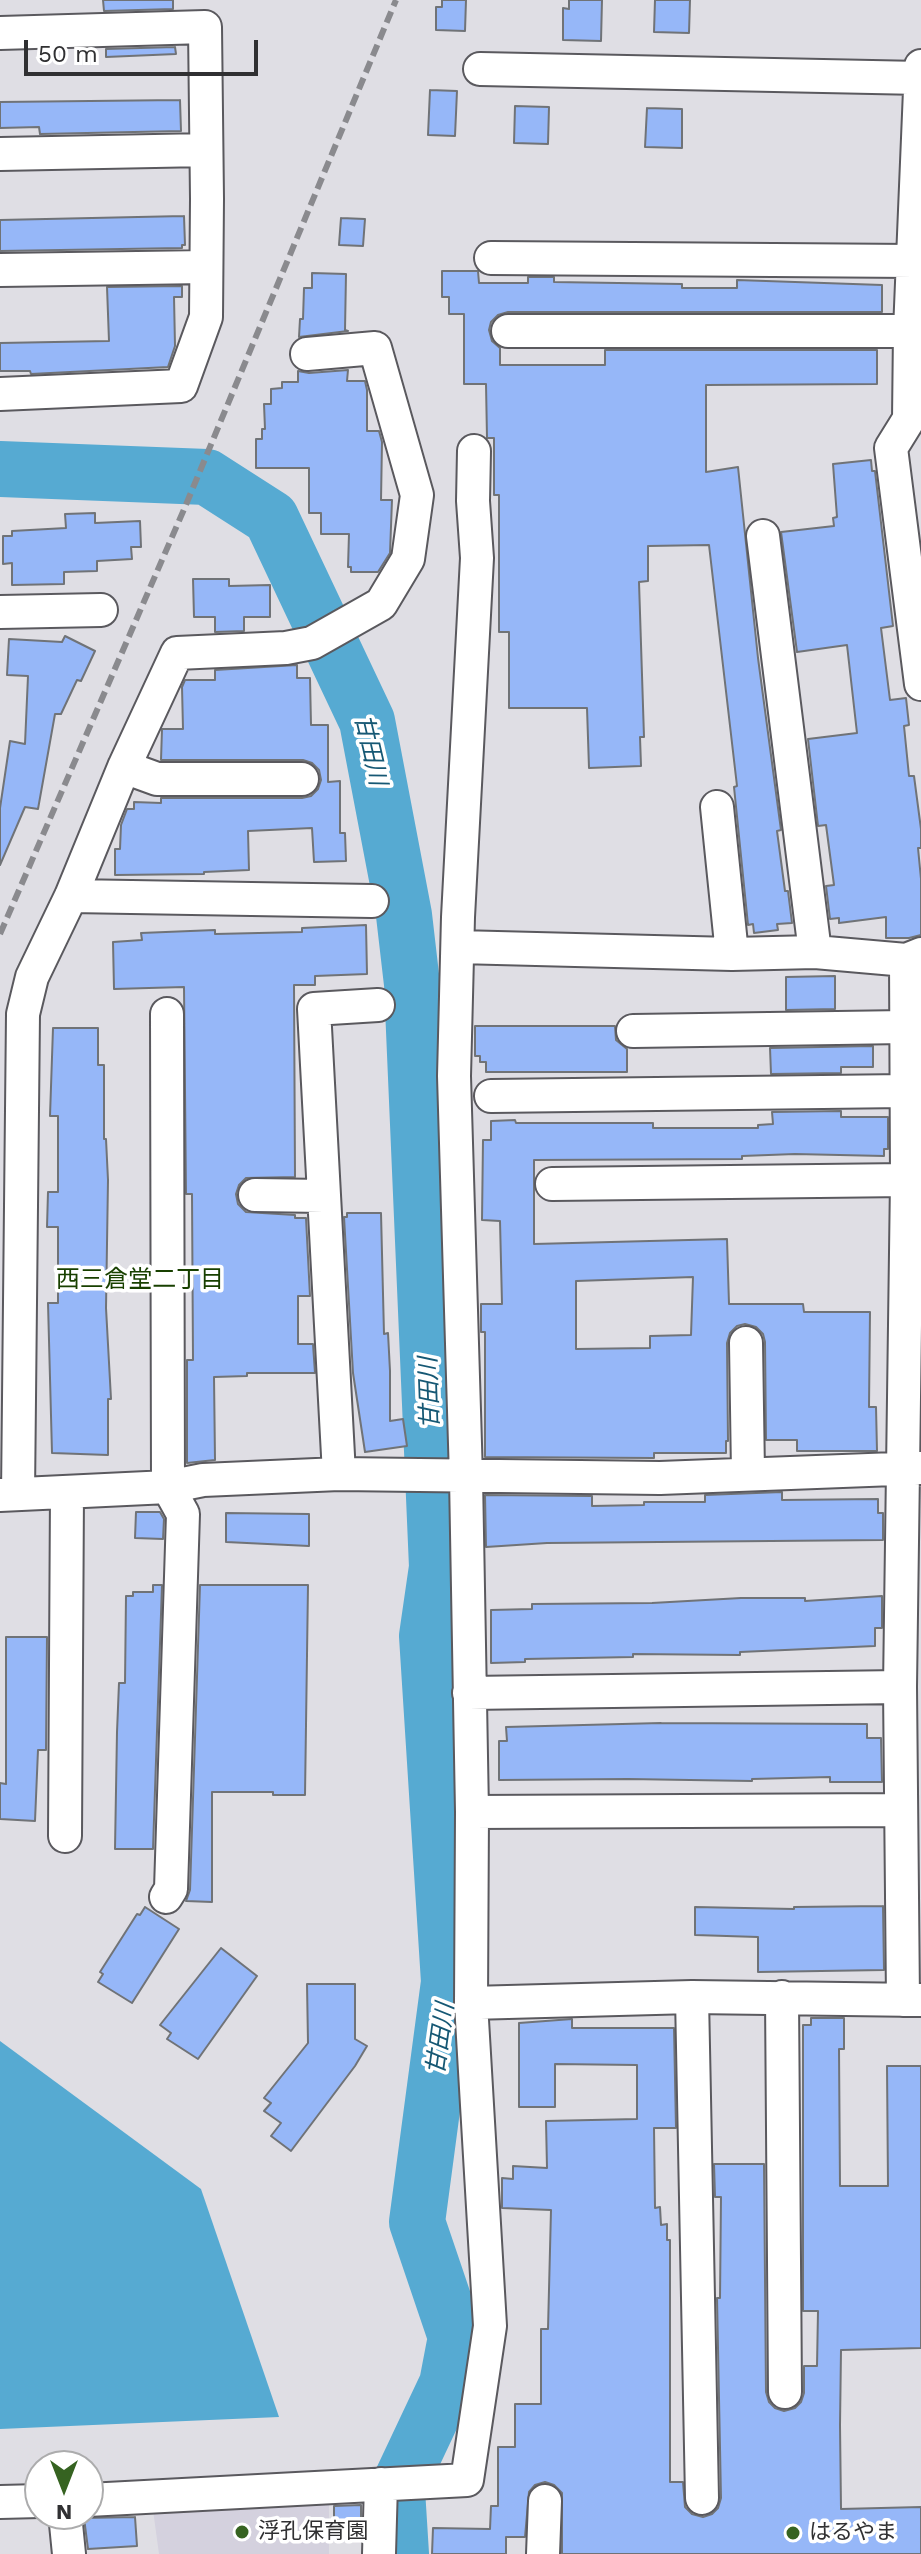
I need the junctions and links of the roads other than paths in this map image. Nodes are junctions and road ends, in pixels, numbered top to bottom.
1 (205, 14) edge
2 (0, 33) edge
3 (921, 66) edge
4 (480, 69) dead end
5 (921, 78) edge
6 (206, 150) junction
7 (0, 154) edge
8 (491, 258) dead end
9 (914, 261) junction
10 (206, 267) junction
11 (0, 270) edge
12 (508, 331) dead end
13 (910, 331) junction
14 (307, 354) dead end
15 (0, 394) edge
16 (915, 419) edge
17 (474, 451) dead end
18 (763, 536) dead end
19 (101, 610) dead end
20 (0, 612) edge
21 (921, 684) edge
22 (124, 767) junction
23 (302, 779) dead end
24 (717, 807) dead end
25 (71, 896) junction
26 (372, 901) dead end
27 (458, 947) junction
28 (815, 952) junction
29 (732, 954) junction
30 (913, 957) edge
31 (378, 1005) dead end
32 (167, 1014) dead end
33 (905, 1027) junction
34 (633, 1031) dead end
35 (905, 1091) junction
36 (491, 1096) dead end
37 (907, 1180) junction
38 (552, 1184) dead end
39 (255, 1195) dead end
40 (324, 1196) junction
41 (746, 1343) dead end
42 (912, 1468) edge
43 (748, 1473) junction
44 (339, 1474) junction
45 (466, 1477) junction
46 (168, 1487) junction
47 (67, 1492) junction
48 (9, 1495) edge
49 (900, 1687) junction
50 (469, 1693) junction
51 (901, 1810) junction
52 (472, 1812) junction
53 (65, 1836) dead end
54 (166, 1897) dead end
55 (692, 1997) junction
56 (782, 1997) junction
57 (912, 2000) edge
58 (471, 2003) junction
59 (785, 2392) dead end
60 (381, 2484) junction
61 (702, 2498) dead end
62 (104, 2499) edge
63 (24, 2501) edge
64 (545, 2501) dead end
65 (0, 2502) edge
66 (67, 2530) edge
67 (69, 2554) edge
68 (379, 2554) edge
69 (543, 2554) edge

1 - 2 street
1 - 6 street
3 - 5 street
4 - 5 street
5 - 9 street
6 - 7 street
6 - 10 street
8 - 9 street
9 - 13 street
10 - 11 street
10 - 15 street
12 - 13 street
13 - 16 street
14 - 22 street
16 - 21 street
17 - 27 street
18 - 28 street
19 - 20 street
22 - 23 street
22 - 25 street
24 - 29 street
25 - 26 street
25 - 48 street
27 - 29 street
27 - 45 street
28 - 29 street
28 - 30 street
30 - 33 street
31 - 40 street
32 - 46 street
33 - 34 street
33 - 35 street
35 - 36 street
35 - 37 street
37 - 38 street
37 - 42 street
39 - 40 street
40 - 44 street
41 - 43 street
42 - 43 street
42 - 49 street
43 - 45 street
44 - 45 street
44 - 46 street
45 - 50 street
46 - 47 street
46 - 54 street
47 - 48 street
47 - 53 street
49 - 50 street
49 - 51 street
50 - 52 street
51 - 52 street
51 - 57 street
52 - 58 street
55 - 56 street
55 - 58 street
55 - 61 street
56 - 57 street
56 - 59 street
58 - 60 street
60 - 62 street
60 - 68 street
63 - 65 street
64 - 69 street
66 - 67 street

